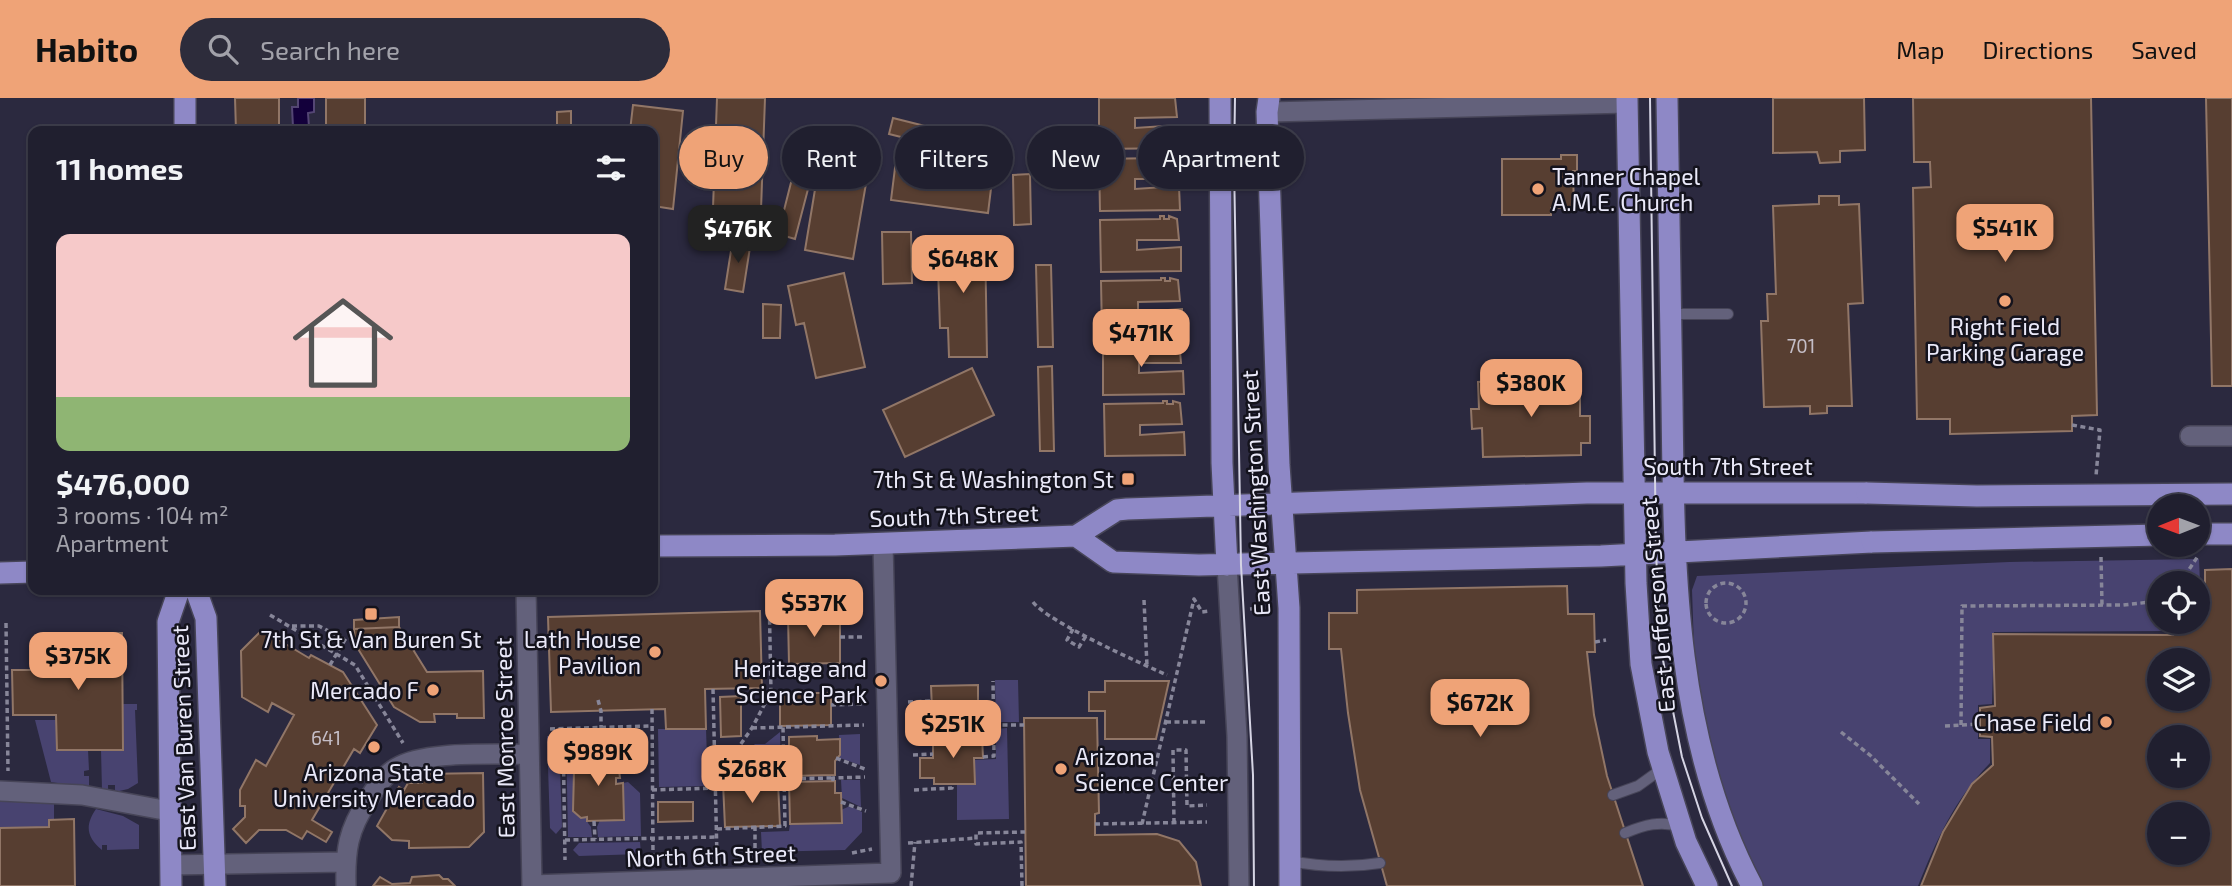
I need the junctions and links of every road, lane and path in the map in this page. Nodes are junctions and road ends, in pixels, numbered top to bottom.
1 (185, 98) edge
2 (1220, 98) edge
3 (1667, 98) edge
4 (1627, 101) edge
5 (1268, 102) edge
6 (185, 126) edge
7 (1727, 313) dead end
8 (1670, 314) junction
9 (2190, 436) dead end
10 (2232, 436) edge
11 (1673, 492) junction
12 (1635, 493) junction
13 (2232, 494) edge
14 (1281, 504) junction
15 (1224, 506) junction
16 (2210, 534) edge
17 (2232, 534) edge
18 (2147, 535) edge
19 (1076, 536) junction
20 (883, 544) junction
21 (658, 546) edge
22 (1675, 552) junction
23 (1636, 554) junction
24 (1285, 564) junction
25 (1227, 565) junction
26 (28, 572) edge
27 (0, 573) edge
28 (769, 590) dead end
29 (1742, 592) joint
30 (178, 595) edge
31 (198, 595) edge
32 (526, 595) edge
33 (1144, 600) dead end
34 (1033, 602) dead end
35 (2147, 603) edge
36 (1262, 608) dead end
37 (1250, 609) dead end
38 (1202, 612) dead end
39 (270, 615) dead end
40 (6, 623) dead end
41 (290, 626) junction
42 (1073, 629) junction
43 (1086, 635) junction
44 (862, 636) dead end
45 (840, 637) dead end
46 (355, 638) dead end
47 (344, 639) junction
48 (1606, 640) dead end
49 (1595, 642) dead end
50 (330, 665) dead end
51 (1147, 666) junction
52 (1167, 675) dead end
53 (993, 681) dead end
54 (713, 689) dead end
55 (598, 700) dead end
56 (932, 701) dead end
57 (908, 702) dead end
58 (863, 704) dead end
59 (831, 705) dead end
60 (652, 709) dead end
61 (1166, 722) junction
62 (1206, 722) dead end
63 (1980, 724) dead end
64 (864, 725) dead end
65 (993, 725) junction
66 (1024, 725) dead end
67 (1961, 725) junction
68 (652, 726) junction
69 (1945, 726) dead end
70 (601, 727) junction
71 (783, 727) junction
72 (752, 728) junction
73 (563, 729) junction
74 (545, 730) dead end
75 (1841, 732) dead end
76 (601, 751) dead end
77 (529, 754) junction
78 (913, 754) dead end
79 (933, 754) dead end
80 (983, 757) dead end
81 (836, 758) dead end
82 (414, 761) junction
83 (715, 765) junction
84 (1663, 768) junction
85 (865, 769) dead end
86 (866, 777) dead end
87 (784, 778) junction
88 (715, 780) junction
89 (952, 784) dead end
90 (715, 788) junction
91 (652, 790) junction
92 (914, 790) dead end
93 (4, 791) edge
94 (1613, 795) dead end
95 (841, 802) dead end
96 (1919, 804) dead end
97 (1207, 805) dead end
98 (169, 811) junction
99 (866, 811) dead end
100 (594, 821) dead end
101 (1207, 822) dead end
102 (1174, 823) junction
103 (1095, 824) dead end
104 (1142, 824) junction
105 (755, 827) junction
106 (1681, 827) junction
107 (717, 829) junction
108 (1025, 832) dead end
109 (1625, 833) dead end
110 (716, 837) junction
111 (653, 838) junction
112 (976, 838) junction
113 (595, 839) junction
114 (565, 840) junction
115 (755, 855) dead end
116 (653, 857) dead end
117 (717, 857) dead end
118 (565, 860) dead end
119 (1290, 861) junction
120 (345, 862) junction
121 (214, 863) junction
122 (1380, 863) dead end
123 (171, 876) edge
124 (532, 885) edge
125 (215, 886) edge
126 (346, 886) edge
127 (911, 886) edge
128 (1022, 886) edge
129 (1239, 886) edge
130 (1290, 886) edge
131 (1707, 886) edge
132 (1752, 886) edge

1 - 6 main road
2 - 15 main road, East Washington Street
3 - 8 main road, East Jefferson Street
4 - 5 street
4 - 12 main road, East Jefferson Street
5 - 14 main road, East Washington Street
7 - 8 lane
8 - 11 main road, East Jefferson Street
9 - 10 street
11 - 12 main road, South 7th Street
11 - 13 main road, South 7th Street, bridge
11 - 22 main road, East Jefferson Street
12 - 14 main road, South 7th Street
12 - 23 main road, East Jefferson Street
14 - 15 main road, South 7th Street
14 - 24 main road, East Washington Street
15 - 19 main road, South 7th Street
15 - 25 main road, East Washington Street
16 - 17 main road, bridge
18 - 22 main road, bridge
19 - 20 main road, South 7th Street
19 - 25 main road
20 - 21 main road, South 7th Street
20 - 124 street, North 6th Street
22 - 23 main road
22 - 132 main road, East Jefferson Street
23 - 24 main road
23 - 84 main road, East Jefferson Street
24 - 25 main road
24 - 119 main road, East Washington Street
25 - 129 street, East Washington Street
26 - 27 main road
28 - 72 path
29 - 29 path
30 - 98 main road, East Van Buren Street
31 - 121 main road, East Van Buren Street
32 - 77 street, East Monroe Street
33 - 51 path
34 - 42 path
35 - 67 path
36 - 37 path
38 - 61 path
39 - 41 path
40 - 93 path
41 - 47 path
41 - 82 path
42 - 43 path
42 - 43 path
43 - 51 path
44 - 45 path
46 - 47 path, bridge
47 - 50 path, bridge
48 - 49 path
51 - 52 path
53 - 65 path
54 - 83 path
55 - 70 path
56 - 57 path
58 - 59 path
60 - 68 path
61 - 62 path
61 - 104 path
63 - 67 path
64 - 71 path
65 - 66 path
65 - 80 path
67 - 69 path
68 - 70 path
68 - 91 path
70 - 73 path
70 - 76 path
71 - 72 path
71 - 87 path
72 - 83 path
73 - 74 path
73 - 114 path
75 - 96 path
77 - 82 street
77 - 124 street, East Monroe Street
78 - 79 path
81 - 85 path
82 - 120 street
83 - 88 path
84 - 94 lane
84 - 106 main road, East Jefferson Street
86 - 87 path
87 - 88 path
87 - 105 path
88 - 90 path
89 - 92 path
90 - 91 path
90 - 107 path
91 - 111 path
93 - 98 street
95 - 99 path
97 - 102 path
98 - 123 main road, East Van Buren Street
100 - 113 path
101 - 102 path
102 - 104 path
103 - 104 path
105 - 107 path
105 - 115 path
106 - 109 lane
106 - 131 main road, East Jefferson Street
107 - 110 path
108 - 112 path
110 - 111 path
110 - 117 path
111 - 113 path
111 - 116 path
112 - 127 path
112 - 128 path
113 - 114 path
114 - 118 path
119 - 122 lane
119 - 130 main road, East Washington Street
120 - 121 street
120 - 126 street
121 - 123 street
121 - 125 main road, East Van Buren Street

